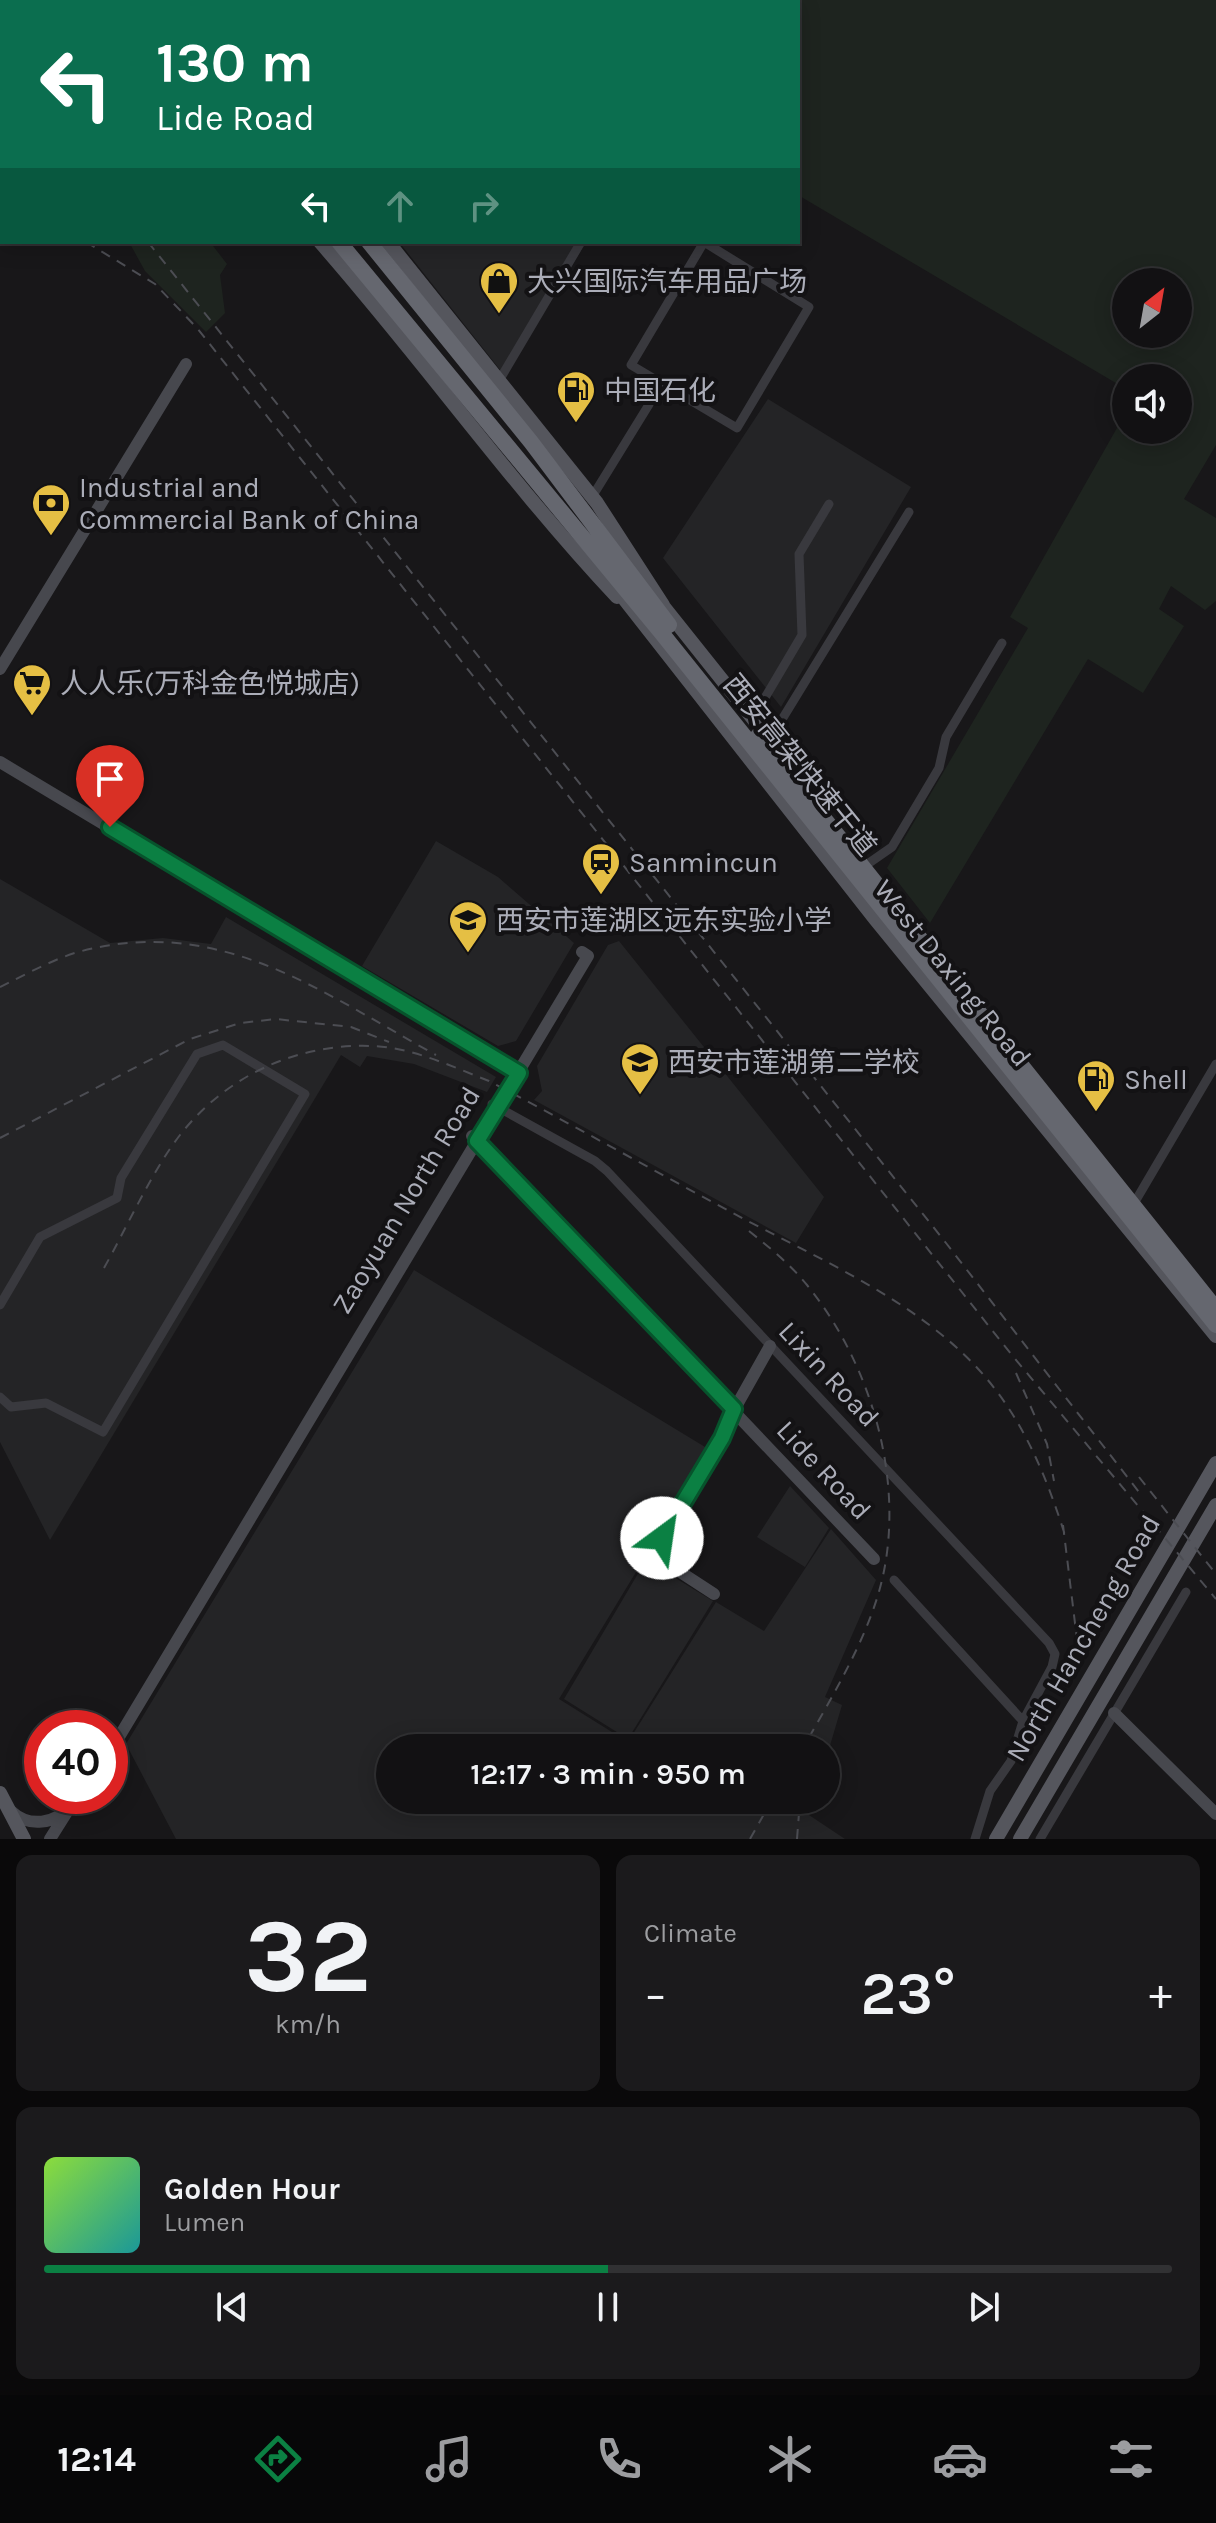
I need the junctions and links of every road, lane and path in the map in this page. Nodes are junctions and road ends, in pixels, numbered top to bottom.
1 (322, 244) edge
2 (341, 244) edge
3 (371, 244) edge
4 (390, 244) edge
5 (580, 244) edge
6 (703, 244) edge
7 (707, 244) edge
8 (186, 364) dead end
9 (500, 379) junction
10 (661, 385) junction
11 (592, 497) junction
12 (829, 504) dead end
13 (909, 512) dead end
14 (576, 518) junction
15 (663, 605) junction
16 (638, 619) junction
17 (664, 627) junction
18 (1002, 643) dead end
19 (0, 669) edge
20 (753, 718) junction
21 (770, 739) junction
22 (0, 762) edge
23 (869, 863) junction
24 (1216, 1064) edge
25 (515, 1071) junction
26 (495, 1106) junction
27 (475, 1139) junction
28 (1136, 1200) junction
29 (1216, 1299) edge
30 (0, 1305) edge
31 (1216, 1309) edge
32 (1216, 1325) edge
33 (1216, 1336) edge
34 (770, 1346) junction
35 (0, 1397) edge
36 (734, 1409) junction
37 (1216, 1463) edge
38 (1216, 1505) edge
39 (874, 1559) dead end
40 (894, 1580) dead end
41 (1186, 1592) dead end
42 (714, 1594) dead end
43 (128, 1710) edge
44 (1114, 1713) junction
45 (1023, 1721) junction
46 (128, 1722) edge
47 (4, 1800) edge
48 (62, 1814) edge
49 (66, 1814) edge
50 (73, 1814) edge
51 (1216, 1814) edge
52 (24, 1839) edge
53 (50, 1839) edge
54 (58, 1839) edge
55 (975, 1839) edge
56 (996, 1839) edge
57 (1020, 1839) edge
58 (1040, 1839) edge

1 - 16 main road
2 - 14 highway, 西安高架快速干道
3 - 14 highway, 西安高架快速干道
4 - 9 main road
5 - 9 street
6 - 10 street
7 - 10 street
8 - 19 street
9 - 11 main road
10 - 11 street
11 - 15 main road
12 - 20 street
13 - 21 street
14 - 15 main road, West Daxing Road
14 - 16 main road, West Daxing Road
14 - 17 highway, 西安高架快速干道
15 - 20 main road, West Daxing Road
16 - 33 main road, West Daxing Road
17 - 31 highway, 西安高架快速干道
17 - 32 highway, 西安高架快速干道
18 - 23 street
20 - 21 main road, West Daxing Road
21 - 23 main road, West Daxing Road
22 - 25 street
23 - 28 main road, West Daxing Road
24 - 28 street
25 - 25 street, Zaoyuan North Road
25 - 26 street, Zaoyuan North Road
26 - 27 street, Zaoyuan North Road
26 - 34 street, Lixin Road
27 - 36 street, Lide Road
27 - 43 street, Zaoyuan North Road
27 - 46 street, Zaoyuan North Road
28 - 29 main road, West Daxing Road
30 - 35 street
34 - 36 street
34 - 45 street, Lixin Road
36 - 39 street, Lide Road
36 - 42 street
37 - 56 main road, North Hancheng Road
38 - 57 main road, North Hancheng Road
40 - 45 street
41 - 44 street
44 - 51 street
44 - 58 street
45 - 55 street, Lixin Road
47 - 48 street
47 - 52 main road
49 - 53 street
50 - 54 street

